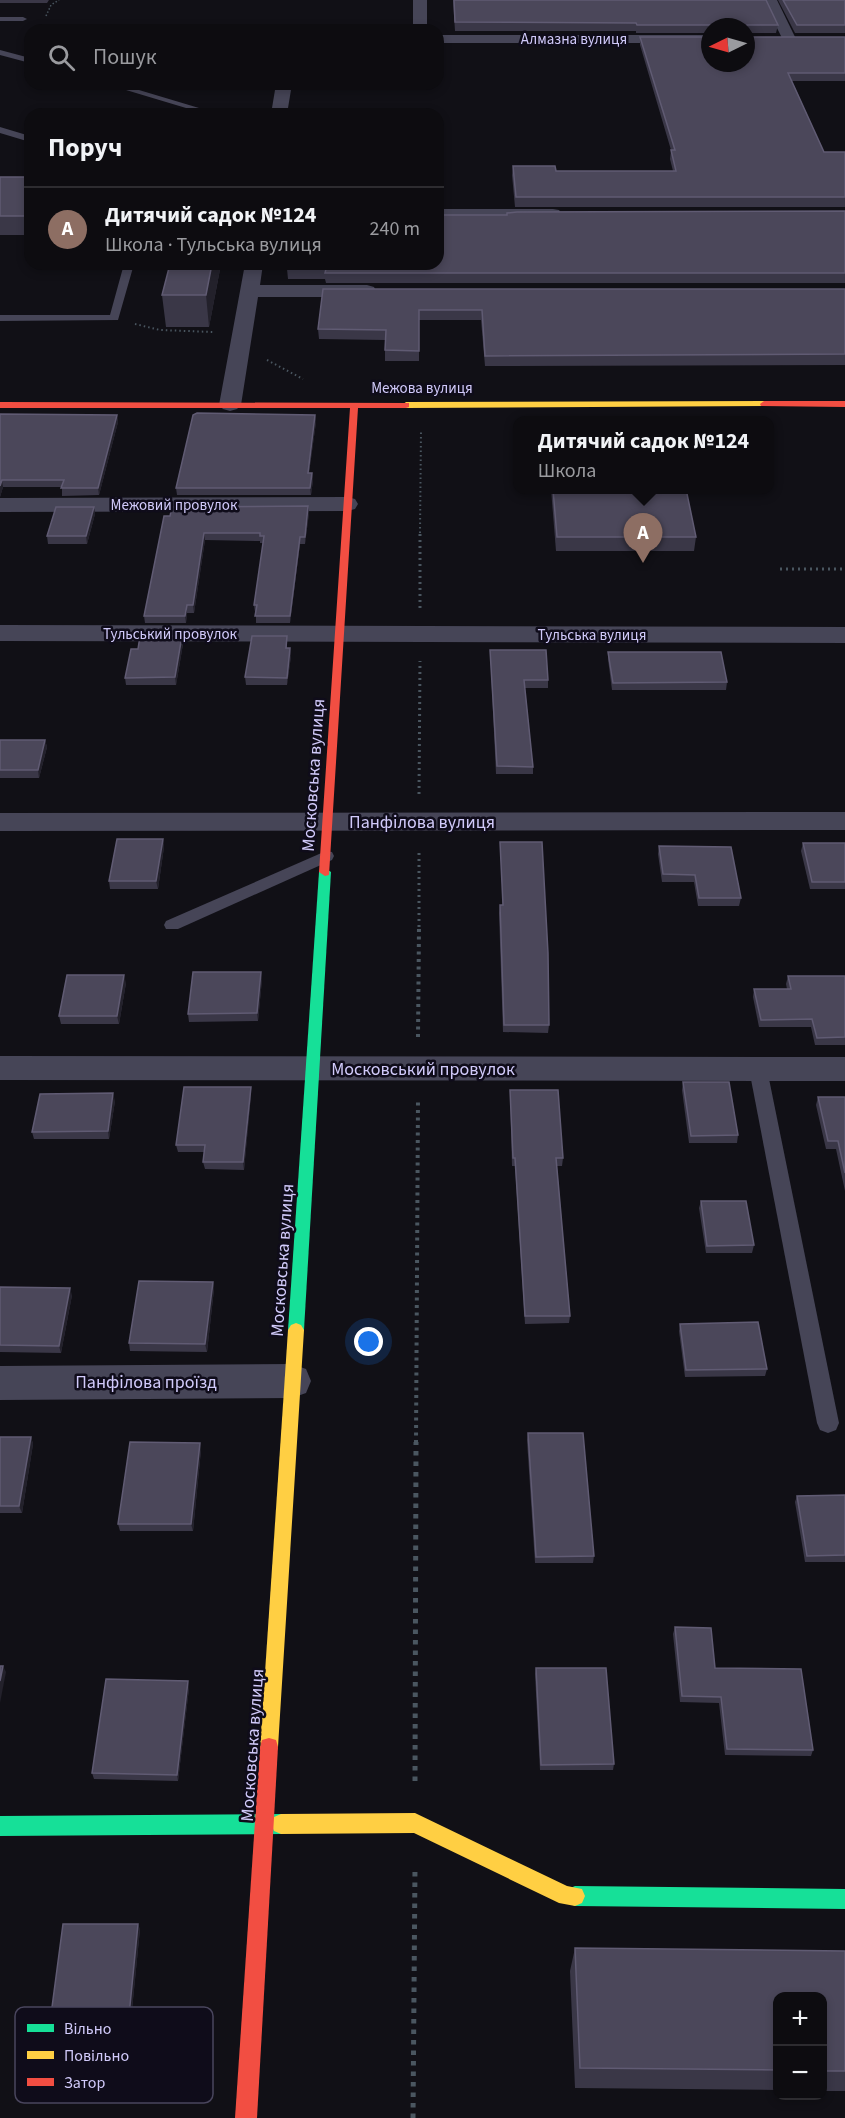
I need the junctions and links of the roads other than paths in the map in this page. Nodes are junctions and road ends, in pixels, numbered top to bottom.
1 (420, 0) edge
2 (770, 0) edge
3 (0, 19) edge
4 (23, 19) dead end
5 (420, 24) edge
6 (444, 39) edge
7 (701, 39) edge
8 (767, 39) edge
9 (0, 52) edge
10 (24, 59) edge
11 (131, 90) edge
12 (283, 90) edge
13 (194, 108) edge
14 (280, 108) edge
15 (0, 130) edge
16 (24, 137) edge
17 (444, 214) edge
18 (565, 214) edge
19 (127, 270) edge
20 (253, 270) edge
21 (249, 291) junction
22 (380, 291) edge
23 (0, 318) edge
24 (845, 404) edge
25 (0, 405) edge
26 (230, 405) junction
27 (354, 405) junction
28 (347, 504) junction
29 (0, 505) edge
30 (0, 633) edge
31 (339, 634) junction
32 (845, 635) edge
33 (845, 821) edge
34 (0, 822) edge
35 (328, 822) junction
36 (326, 856) junction
37 (172, 925) dead end
38 (0, 1068) edge
39 (312, 1069) junction
40 (758, 1069) junction
41 (845, 1070) edge
42 (292, 1382) junction
43 (0, 1383) edge
44 (828, 1423) dead end
45 (265, 1824) junction
46 (0, 1826) edge
47 (845, 1899) edge
48 (246, 2118) edge

1 - 5 street
2 - 8 street
3 - 4 lane
6 - 7 street, Алмазна вулиця
9 - 10 lane
11 - 13 lane
12 - 14 street
15 - 16 lane
17 - 18 street
19 - 23 lane
20 - 21 street
21 - 22 street
21 - 26 street
24 - 27 street, Межова вулиця
25 - 26 street, Межова вулиця
26 - 27 street, Межова вулиця
27 - 28 street, Московська вулиця
28 - 29 street, Межовий провулок
28 - 31 street, Московська вулиця
30 - 31 street, Тульський провулок
31 - 32 street, Тульська вулиця
31 - 35 street, Московська вулиця
33 - 35 street, Панфілова вулиця
34 - 35 street, Панфілова вулиця
35 - 36 street, Московська вулиця
36 - 37 lane
36 - 39 street, Московська вулиця
38 - 39 street, Московський провулок
39 - 40 street, Московський провулок
39 - 42 street, Московська вулиця
40 - 41 street, Московський провулок
40 - 44 lane
42 - 43 street, Панфілова проїзд
42 - 45 street, Московська вулиця
45 - 46 street
45 - 47 street
45 - 48 street, Московська вулиця

